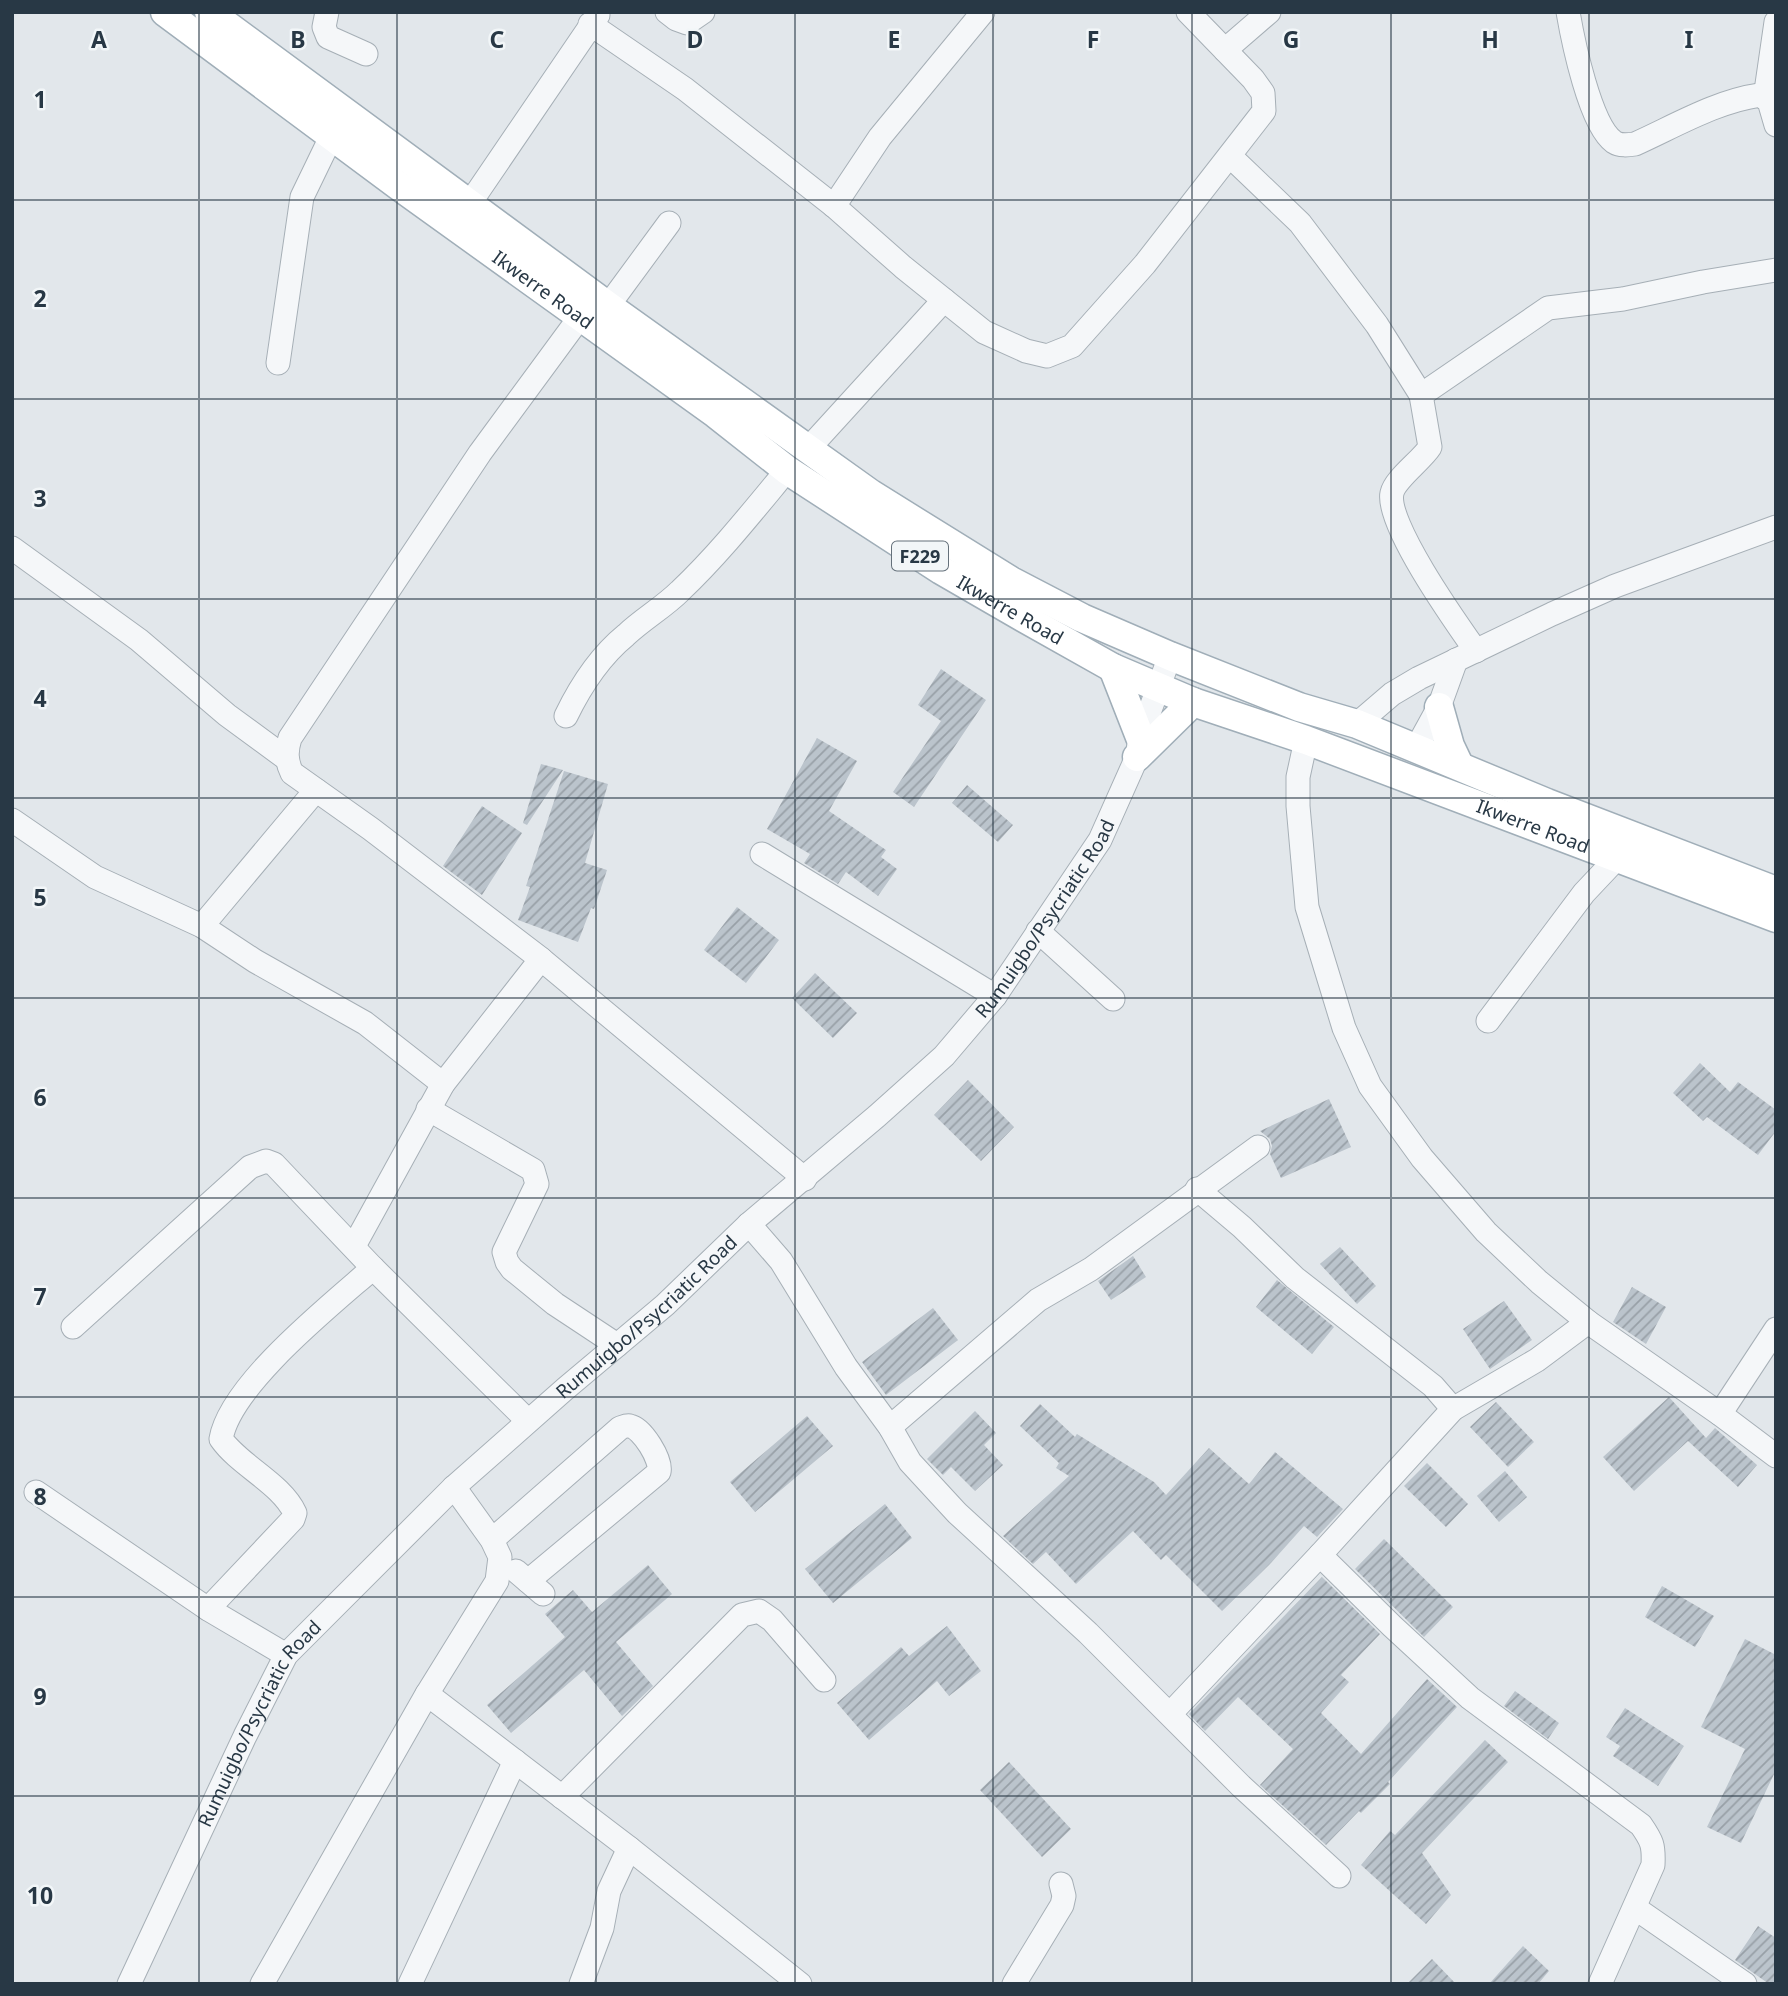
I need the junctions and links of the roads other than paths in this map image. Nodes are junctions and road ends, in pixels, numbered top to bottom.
1 (165, 12) edge
2 (209, 12) edge
3 (327, 12) edge
4 (667, 12) edge
5 (703, 12) edge
6 (983, 12) edge
7 (1188, 12) edge
8 (1269, 12) edge
9 (1568, 12) edge
10 (595, 18) edge
11 (1776, 22) edge
12 (1226, 50) junction
13 (366, 54) dead end
14 (1765, 99) junction
15 (1776, 125) edge
16 (332, 135) junction
17 (1230, 156) junction
18 (470, 203) junction
19 (834, 206) junction
20 (669, 223) dead end
21 (1776, 271) edge
22 (944, 300) junction
23 (608, 306) junction
24 (580, 317) junction
25 (278, 363) dead end
26 (1421, 395) junction
27 (809, 448) junction
28 (787, 470) junction
29 (1776, 527) edge
30 (12, 548) edge
31 (1170, 656) junction
32 (1466, 656) junction
33 (1113, 668) junction
34 (1159, 686) junction
35 (1193, 702) junction
36 (1439, 706) junction
37 (566, 716) dead end
38 (1357, 724) junction
39 (1306, 740) junction
40 (1139, 747) junction
41 (1416, 749) junction
42 (287, 759) junction
43 (1459, 765) junction
44 (316, 790) junction
45 (12, 820) edge
46 (762, 854) dead end
47 (1617, 858) junction
48 (1776, 891) edge
49 (1776, 918) edge
50 (202, 926) junction
51 (1038, 930) junction
52 (541, 959) junction
53 (995, 996) junction
54 (1113, 999) dead end
55 (1488, 1021) dead end
56 (443, 1084) junction
57 (428, 1109) junction
58 (1258, 1147) dead end
59 (805, 1179) junction
60 (1197, 1189) junction
61 (750, 1224) junction
62 (354, 1246) junction
63 (373, 1268) junction
64 (1588, 1322) junction
65 (73, 1327) dead end
66 (1776, 1329) edge
67 (617, 1345) junction
68 (1453, 1409) junction
69 (1720, 1414) junction
70 (528, 1422) junction
71 (890, 1427) junction
72 (1776, 1457) edge
73 (454, 1487) junction
74 (36, 1492) dead end
75 (496, 1549) junction
76 (1320, 1555) junction
77 (208, 1609) junction
78 (286, 1655) junction
79 (824, 1679) dead end
80 (427, 1694) junction
81 (1170, 1714) junction
82 (515, 1761) junction
83 (562, 1797) junction
84 (629, 1849) junction
85 (1339, 1876) dead end
86 (1061, 1884) dead end
87 (1635, 1908) junction
88 (129, 1984) edge
89 (262, 1984) edge
90 (410, 1984) edge
91 (581, 1984) edge
92 (800, 1984) edge
93 (1014, 1984) edge
94 (1600, 1984) edge
95 (1745, 1984) edge

1 - 16 main road, Ikwerre Road / F229
2 - 18 main road, Ikwerre Road / F229
3 - 13 street
4 - 5 street
6 - 19 street
7 - 12 street
8 - 12 street
9 - 14 street
10 - 18 street
10 - 19 street
11 - 14 street
12 - 17 street
14 - 15 street
16 - 24 main road, Ikwerre Road / F229
16 - 25 street
17 - 22 street
17 - 26 street
18 - 23 main road, Ikwerre Road / F229
19 - 22 street
20 - 23 street
21 - 26 street
22 - 27 street
23 - 27 main road, Ikwerre Road / F229
24 - 28 main road, Ikwerre Road / F229
24 - 42 street
26 - 32 street
27 - 31 main road, Ikwerre Road / F229
28 - 33 main road, Ikwerre Road / F229
28 - 37 street
29 - 32 street
30 - 42 street
31 - 34 street, Rumuigbo/Psycriatic Road
31 - 38 main road, Ikwerre Road / F229
32 - 36 street
32 - 38 street
33 - 34 main road, Ikwerre Road / F229
33 - 40 main road
34 - 35 main road, Ikwerre Road / F229
34 - 40 street, Rumuigbo/Psycriatic Road
35 - 39 main road, Ikwerre Road / F229
35 - 40 main road
36 - 41 street
36 - 43 main road
38 - 41 main road, Ikwerre Road / F229
39 - 47 main road, Ikwerre Road / F229
39 - 64 street
40 - 51 street, Rumuigbo/Psycriatic Road
41 - 43 main road, Ikwerre Road / F229
42 - 44 street
43 - 48 main road, Ikwerre Road / F229
44 - 50 street
44 - 52 street
45 - 50 street
46 - 53 street
47 - 49 main road, Ikwerre Road / F229
47 - 55 street
50 - 56 street
51 - 53 street, Rumuigbo/Psycriatic Road
51 - 54 street
52 - 56 street
52 - 59 street
53 - 59 street, Rumuigbo/Psycriatic Road
56 - 57 street
57 - 62 street
57 - 67 street
58 - 60 street
59 - 61 street, Rumuigbo/Psycriatic Road
60 - 68 street
60 - 71 street
61 - 67 street, Rumuigbo/Psycriatic Road
61 - 71 street
62 - 63 street
62 - 65 street
63 - 70 street
63 - 77 street
64 - 68 street
64 - 69 street
66 - 69 street
67 - 70 street, Rumuigbo/Psycriatic Road
68 - 76 street
69 - 72 street
70 - 73 street, Rumuigbo/Psycriatic Road
71 - 81 street
73 - 75 street
73 - 78 street, Rumuigbo/Psycriatic Road
74 - 77 street
75 - 75 street
75 - 80 street
76 - 81 street
76 - 87 street
77 - 78 street
78 - 88 street, Rumuigbo/Psycriatic Road
79 - 83 street
80 - 82 street
80 - 89 street
81 - 85 street
82 - 83 street
82 - 90 street
83 - 84 street
84 - 91 street
84 - 92 street
86 - 93 street
87 - 94 street
87 - 95 street

